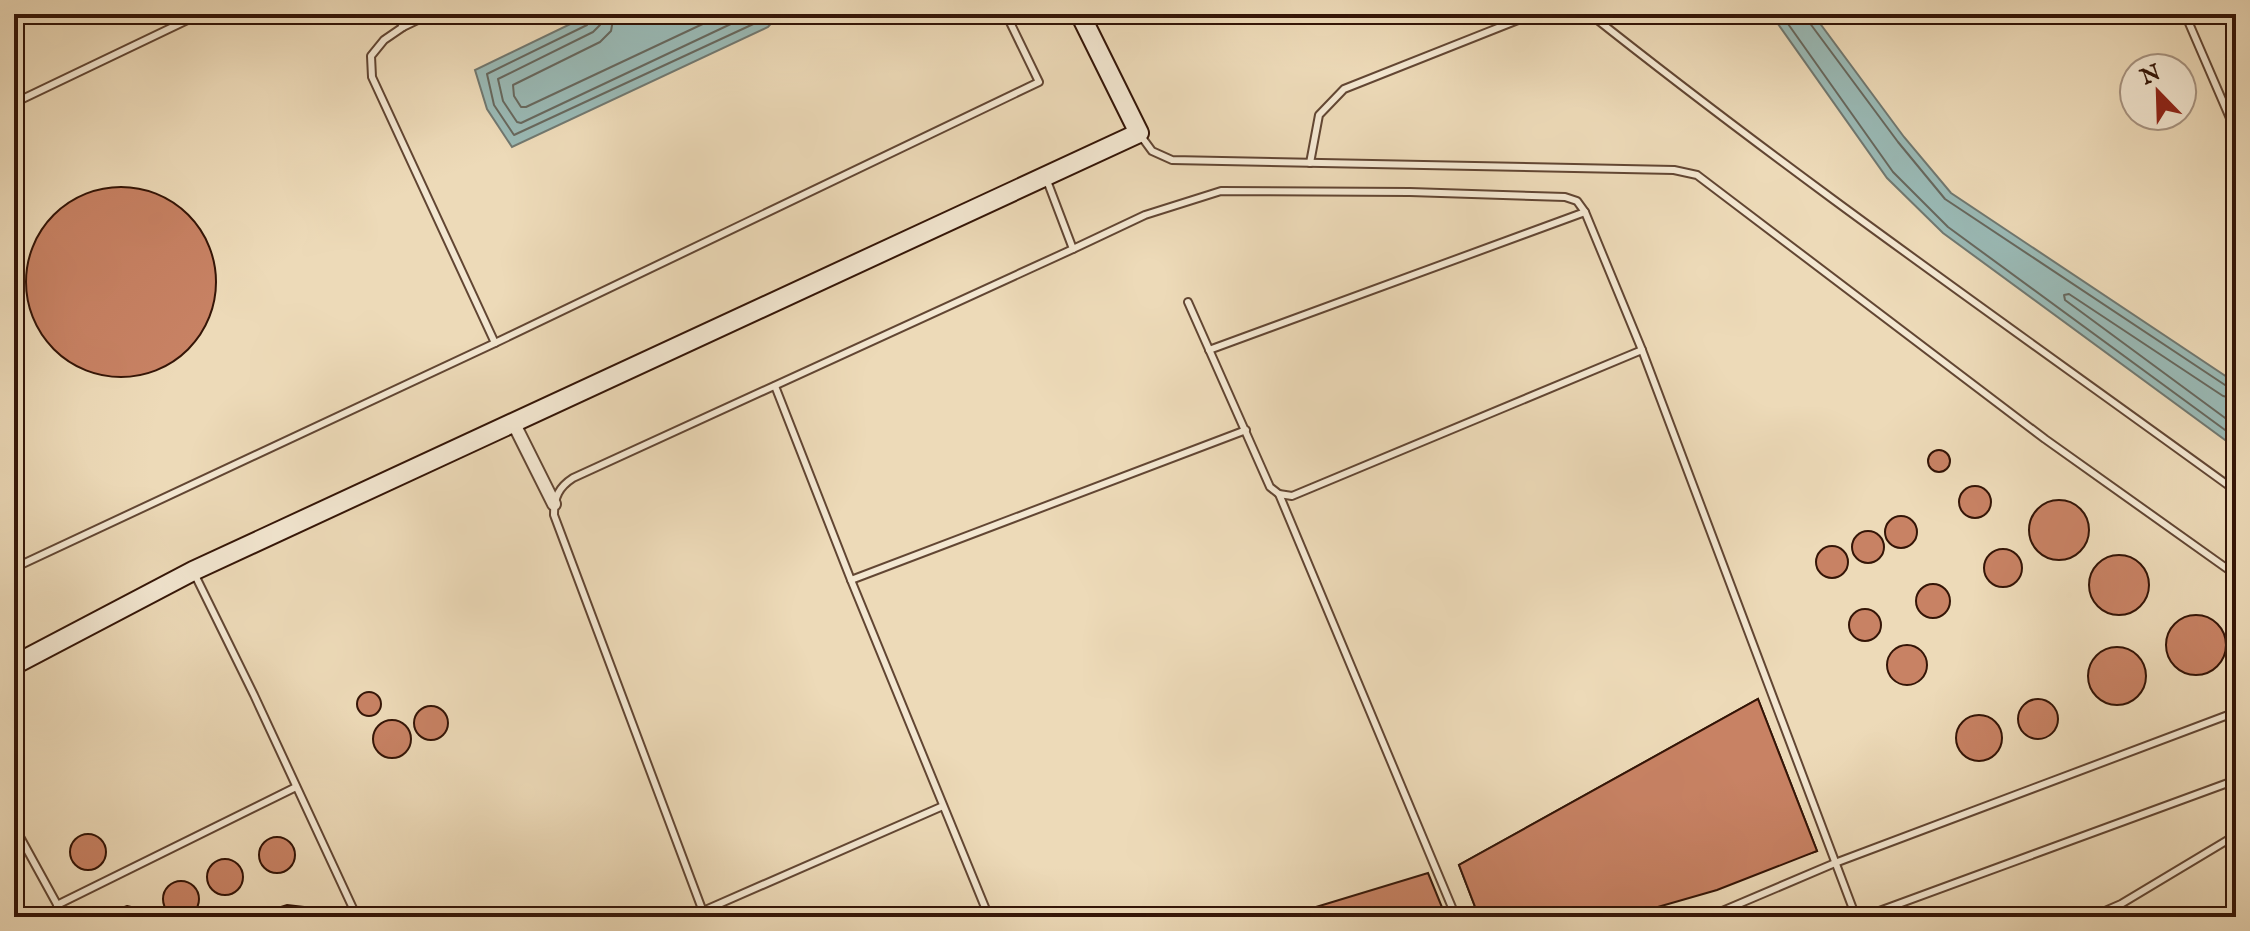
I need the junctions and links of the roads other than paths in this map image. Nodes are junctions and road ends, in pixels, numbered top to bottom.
1 (200, 14) edge
2 (397, 14) edge
3 (430, 14) edge
4 (1006, 14) edge
5 (1080, 14) edge
6 (1533, 14) edge
7 (1590, 14) edge
8 (2185, 14) edge
9 (403, 27) junction
10 (14, 103) edge
11 (2236, 132) edge
12 (1139, 133) junction
13 (1310, 163) junction
14 (1046, 178) junction
15 (1585, 212) junction
16 (1073, 249) junction
17 (1188, 302) dead end
18 (495, 343) junction
19 (1209, 350) junction
20 (1642, 350) junction
21 (775, 386) junction
22 (514, 424) junction
23 (1246, 430) junction
24 (2236, 491) edge
25 (1279, 494) junction
26 (554, 504) junction
27 (14, 568) edge
28 (193, 571) junction
29 (2236, 575) edge
30 (851, 580) junction
31 (14, 665) edge
32 (2236, 712) edge
33 (2236, 780) edge
34 (296, 787) junction
35 (943, 806) junction
36 (14, 826) edge
37 (2236, 835) edge
38 (1835, 863) junction
39 (57, 905) junction
40 (704, 914) edge
41 (64, 917) edge
42 (357, 917) edge
43 (989, 917) edge
44 (1456, 917) edge
45 (1708, 917) edge
46 (1856, 917) edge
47 (1863, 917) edge
48 (2091, 917) edge

1 - 10 lane
2 - 9 lane
3 - 9 lane
4 - 18 lane
5 - 12 street
6 - 13 lane
7 - 24 lane
8 - 11 lane
9 - 18 lane
12 - 13 lane
12 - 14 street
13 - 29 lane
14 - 16 lane
14 - 22 street
15 - 16 lane
15 - 19 lane
15 - 20 lane
16 - 21 lane
17 - 19 lane
18 - 27 lane
19 - 23 lane
20 - 25 lane
20 - 38 lane
21 - 26 lane
21 - 30 lane
22 - 26 street
22 - 28 street
23 - 25 lane
23 - 30 lane
25 - 44 lane
26 - 40 lane
28 - 31 street
28 - 34 lane
30 - 35 lane
32 - 38 lane
33 - 47 lane
34 - 39 lane
34 - 42 lane
35 - 40 lane
35 - 43 lane
36 - 39 lane
37 - 48 lane
38 - 45 lane
38 - 46 lane
39 - 41 lane

